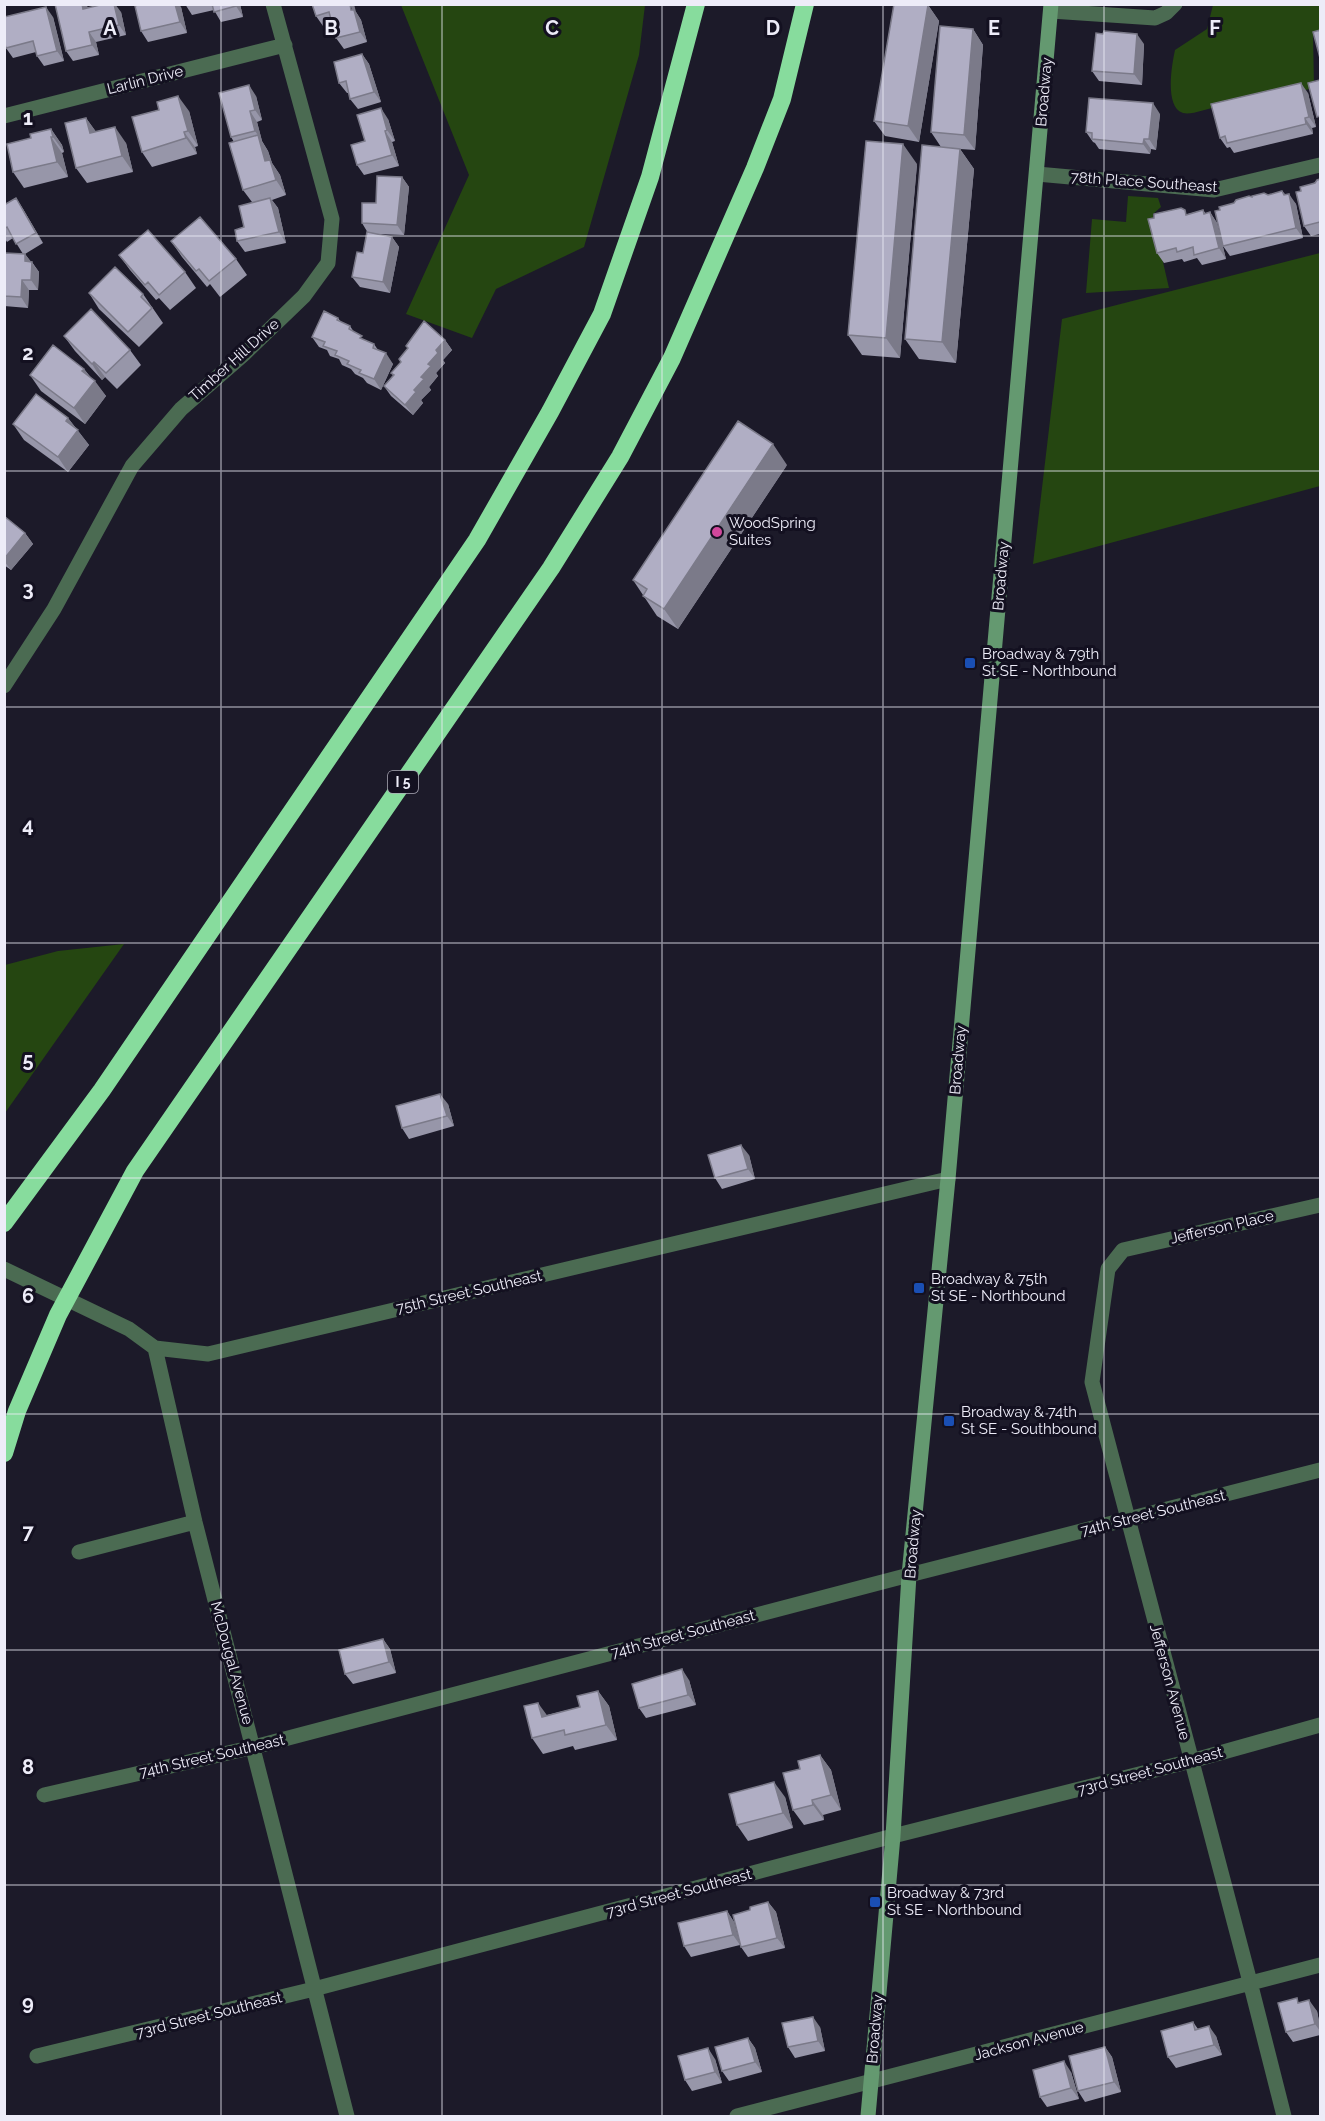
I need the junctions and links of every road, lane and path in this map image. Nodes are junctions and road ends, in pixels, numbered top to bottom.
1 (273, 4) edge
2 (696, 4) edge
3 (797, 4) edge
4 (805, 4) edge
5 (1175, 4) edge
6 (1051, 8) edge
7 (285, 45) junction
8 (782, 99) junction
9 (4, 116) edge
10 (1320, 165) edge
11 (1037, 174) junction
12 (4, 686) edge
13 (948, 1179) junction
14 (1320, 1205) edge
15 (4, 1223) edge
16 (1123, 1250) joint
17 (4, 1269) edge
18 (155, 1348) junction
19 (4, 1454) edge
20 (1320, 1470) edge
21 (1128, 1520) junction
22 (195, 1522) junction
23 (79, 1551) dead end
24 (909, 1575) junction
25 (1320, 1725) edge
26 (254, 1747) junction
27 (1191, 1761) junction
28 (44, 1795) dead end
29 (894, 1836) junction
30 (1320, 1965) edge
31 (1250, 1982) junction
32 (314, 1989) junction
33 (37, 2056) dead end
34 (870, 2082) junction
35 (347, 2116) edge
36 (737, 2116) edge
37 (868, 2116) edge
38 (1284, 2116) edge

1 - 7 street, Timber Hill Drive
2 - 15 highway
3 - 8 highway, I 5
4 - 8 highway
5 - 6 street
6 - 11 street, Broadway
7 - 9 street, Larlin Drive
7 - 12 street, Timber Hill Drive
8 - 19 highway, I 5
10 - 11 street, 78th Place Southeast
11 - 13 street, Broadway
13 - 18 street, 75th Street Southeast
13 - 24 street, Broadway
14 - 16 street, Jefferson Place
16 - 21 street, Jefferson Avenue
17 - 18 street, 75th Street Southeast
18 - 22 street, McDougal Avenue
20 - 21 street, 74th Street Southeast
21 - 24 street, 74th Street Southeast
21 - 27 street, Jefferson Avenue
22 - 23 street
22 - 26 street, McDougal Avenue
24 - 26 street, 74th Street Southeast
24 - 29 street, Broadway
25 - 27 street, 73rd Street Southeast
26 - 28 street, 74th Street Southeast
26 - 32 street, McDougal Avenue
27 - 29 street, 73rd Street Southeast
27 - 31 street, Jefferson Avenue
29 - 32 street, 73rd Street Southeast
29 - 34 street, Broadway
30 - 31 street, Jackson Avenue
31 - 34 street, Jackson Avenue
31 - 38 street, Jefferson Avenue
32 - 33 street, 73rd Street Southeast
32 - 35 street, McDougal Avenue
34 - 36 street, Jackson Avenue
34 - 37 street, Broadway

